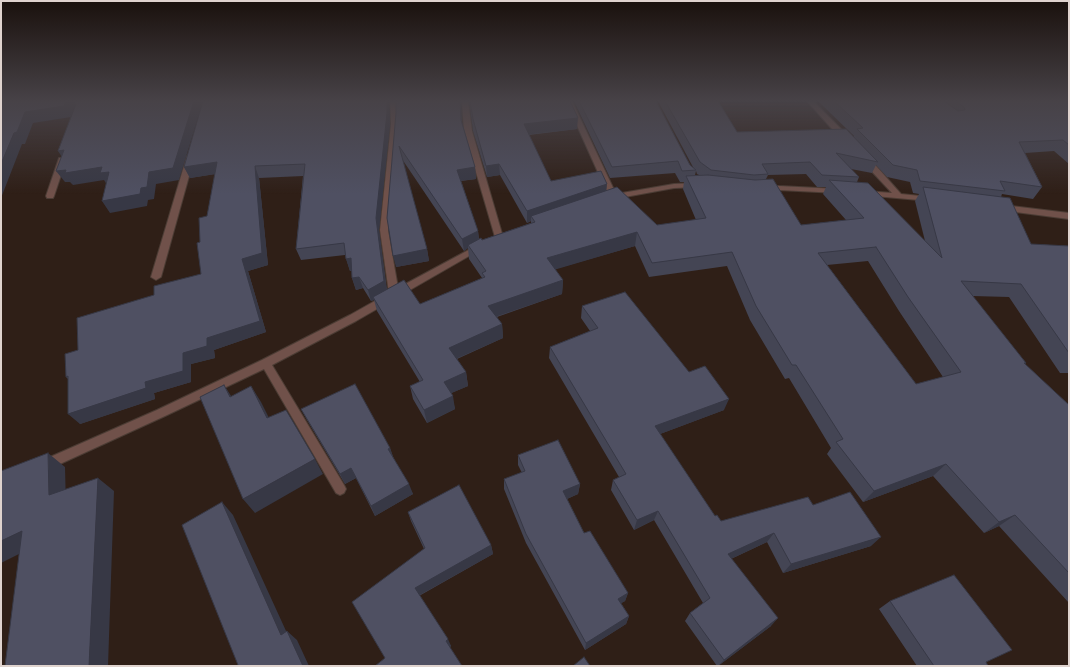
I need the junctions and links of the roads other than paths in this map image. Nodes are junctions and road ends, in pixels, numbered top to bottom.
1 (393, 132) edge
2 (468, 132) edge
3 (582, 132) edge
4 (840, 132) edge
5 (852, 145) edge
6 (194, 147) edge
7 (64, 152) edge
8 (862, 156) edge
9 (693, 176) edge
10 (757, 190) edge
11 (898, 195) junction
12 (50, 196) dead end
13 (937, 200) edge
14 (992, 206) edge
15 (1069, 216) edge
16 (156, 277) dead end
17 (394, 294) junction
18 (266, 363) junction
19 (37, 468) edge
20 (340, 489) dead end

1 - 17 street
2 - 17 street
3 - 9 street
4 - 5 street
6 - 16 street
7 - 12 street
8 - 11 street
10 - 11 street
11 - 13 street
14 - 15 street
17 - 18 street
18 - 19 street
18 - 20 street

